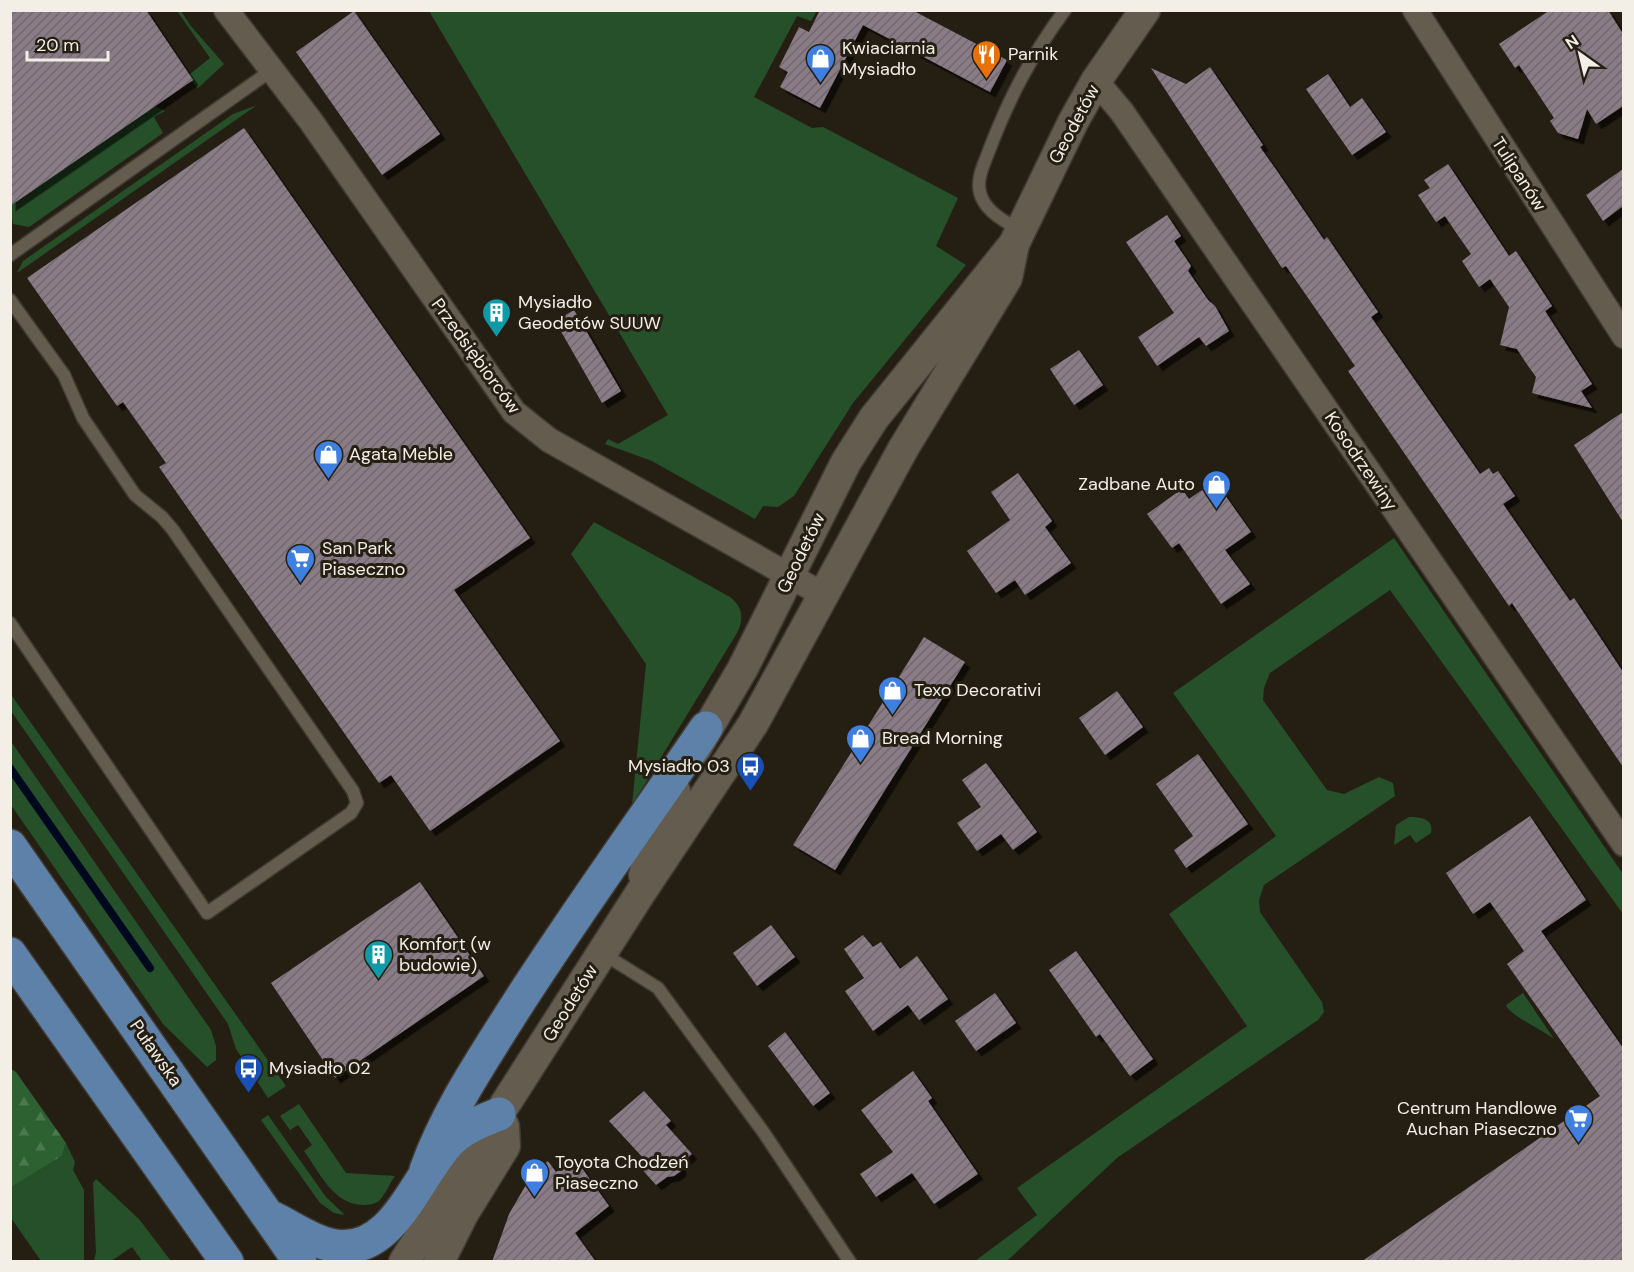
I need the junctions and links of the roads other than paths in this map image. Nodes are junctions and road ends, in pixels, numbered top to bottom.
1 (226, 10) edge
2 (1065, 10) edge
3 (1145, 10) edge
4 (1415, 10) edge
5 (272, 70) junction
6 (1096, 81) junction
7 (1018, 237) junction
8 (10, 255) edge
9 (10, 300) edge
10 (1623, 336) edge
11 (791, 576) junction
12 (822, 594) junction
13 (10, 623) edge
14 (706, 728) junction
15 (1623, 844) edge
16 (10, 846) edge
17 (641, 892) junction
18 (602, 953) junction
19 (10, 954) edge
20 (499, 1114) junction
21 (426, 1170) junction
22 (269, 1215) junction
23 (227, 1262) edge
24 (300, 1262) edge
25 (404, 1262) edge
26 (439, 1262) edge
27 (850, 1262) edge

1 - 5 street, Przedsiębiorców
2 - 7 lane
3 - 6 street, Geodetów
4 - 10 street, Tulipanów
5 - 8 lane
5 - 11 street, Przedsiębiorców
6 - 7 street, Geodetów
6 - 15 street, Kosodrzewiny
7 - 11 street, Geodetów
7 - 12 street, Geodetów
9 - 13 lane
11 - 12 street, Przedsiębiorców
11 - 14 street, Geodetów
12 - 17 street, Geodetów
14 - 17 street, Geodetów
14 - 21 main road
16 - 22 main road, Puławska
17 - 18 street, Geodetów
18 - 20 street, Geodetów
18 - 27 lane
19 - 23 main road
20 - 21 main road
20 - 25 street, Geodetów
20 - 26 street
21 - 22 main road
22 - 24 main road, Puławska

